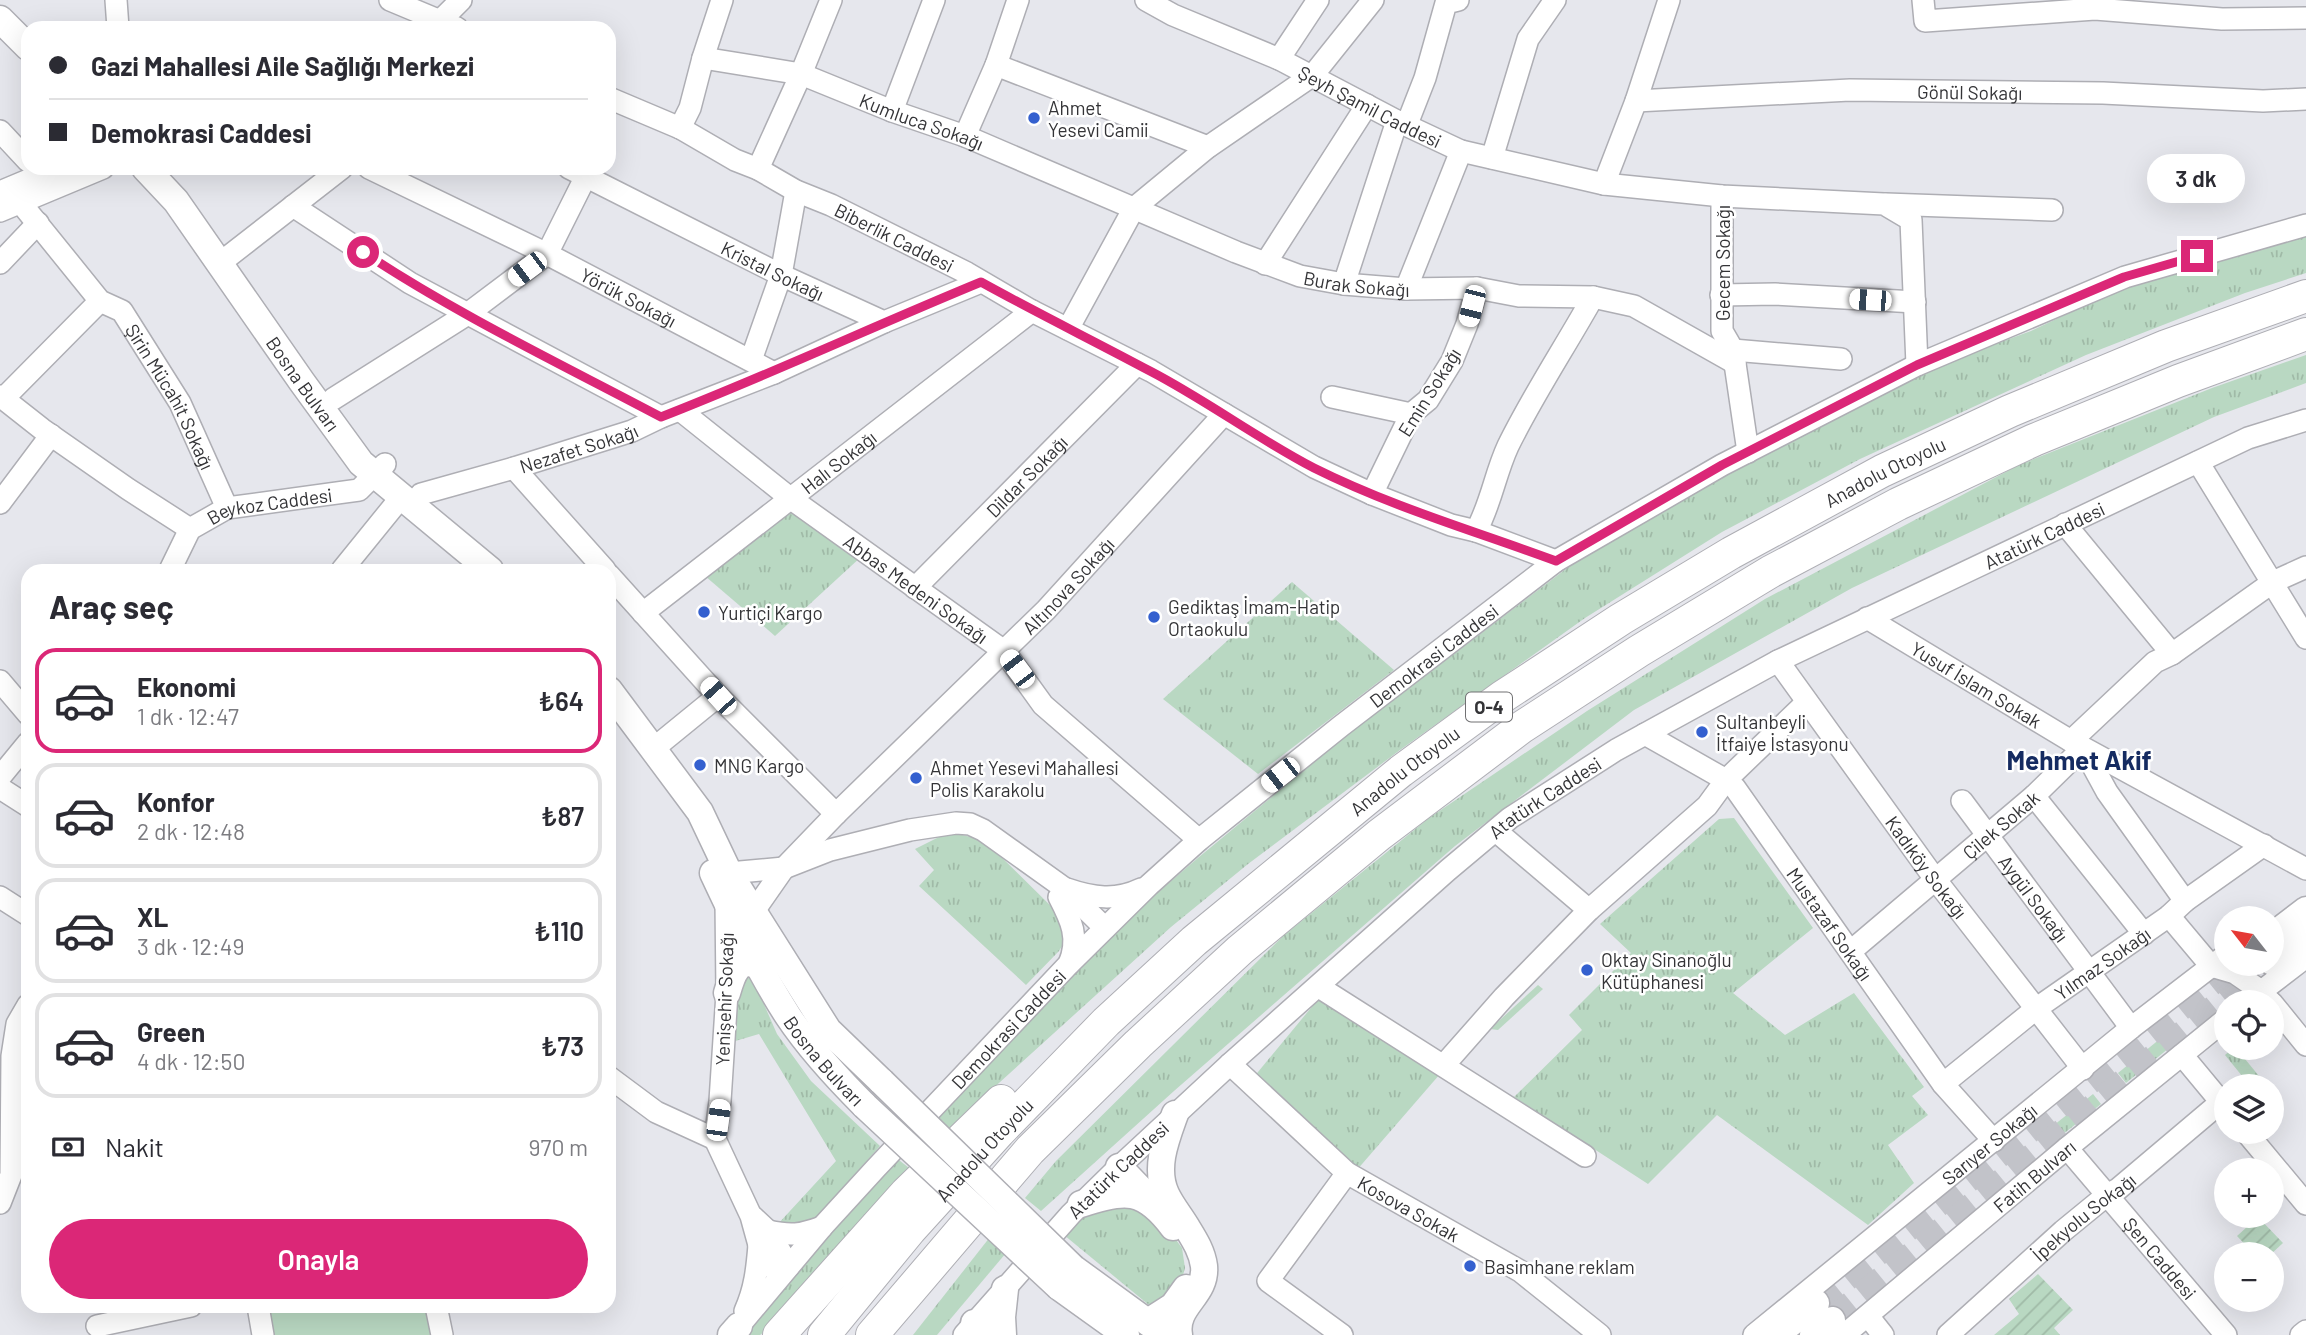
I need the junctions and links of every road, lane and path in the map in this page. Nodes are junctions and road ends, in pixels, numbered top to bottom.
1 (116, 0) edge
2 (390, 0) edge
3 (461, 0) edge
4 (722, 0) edge
5 (831, 0) edge
6 (934, 0) edge
7 (1018, 0) edge
8 (1146, 0) edge
9 (1318, 0) edge
10 (1373, 0) edge
11 (1555, 0) edge
12 (1669, 0) edge
13 (1923, 0) edge
14 (1452, 1) edge
15 (0, 3) edge
16 (2048, 6) edge
17 (1179, 8) edge
18 (2306, 18) edge
19 (0, 19) edge
20 (118, 21) edge
21 (433, 21) edge
22 (444, 21) edge
23 (21, 23) edge
24 (21, 40) edge
25 (703, 58) junction
26 (1279, 59) junction
27 (996, 65) junction
28 (801, 74) junction
29 (1313, 75) junction
30 (2306, 99) edge
31 (1636, 101) junction
32 (1367, 105) junction
33 (616, 108) edge
34 (891, 111) junction
35 (1402, 122) junction
36 (680, 128) junction
37 (0, 131) edge
38 (965, 136) junction
39 (1208, 147) junction
40 (21, 150) edge
41 (1461, 151) junction
42 (1492, 158) junction
43 (758, 169) junction
44 (28, 175) edge
45 (86, 175) edge
46 (152, 175) edge
47 (173, 175) edge
48 (333, 175) edge
49 (383, 175) edge
50 (580, 175) edge
51 (590, 175) edge
52 (1604, 184) junction
53 (796, 191) junction
54 (0, 192) edge
55 (1722, 195) junction
56 (20, 202) junction
57 (1884, 204) junction
58 (293, 206) junction
59 (1134, 208) junction
60 (2052, 210) dead end
61 (0, 211) edge
62 (37, 223) junction
63 (2306, 225) edge
64 (547, 254) junction
65 (225, 259) junction
66 (0, 263) edge
67 (1265, 264) junction
68 (781, 275) junction
69 (981, 282) junction
70 (1344, 284) junction
71 (1477, 288) junction
72 (1406, 289) junction
73 (1721, 295) junction
74 (2306, 296) edge
75 (1593, 297) junction
76 (100, 301) junction
77 (1915, 302) junction
78 (1032, 311) junction
79 (466, 314) junction
80 (884, 322) junction
81 (1068, 329) junction
82 (2306, 334) edge
83 (1734, 356) junction
84 (1841, 359) dead end
85 (751, 360) junction
86 (1137, 364) junction
87 (1917, 365) junction
88 (774, 373) junction
89 (2, 397) edge
90 (1332, 397) dead end
91 (333, 399) junction
92 (2306, 403) edge
93 (671, 413) junction
94 (1224, 414) junction
95 (1411, 414) junction
96 (2306, 420) edge
97 (51, 435) junction
98 (2248, 438) junction
99 (1748, 452) junction
100 (2198, 462) junction
101 (514, 468) junction
102 (380, 469) junction
103 (1372, 494) junction
104 (411, 495) junction
105 (790, 498) junction
106 (0, 503) edge
107 (227, 508) junction
108 (2065, 524) junction
109 (190, 530) junction
110 (1476, 531) junction
111 (1556, 561) junction
112 (173, 564) edge
113 (348, 564) edge
114 (484, 564) edge
115 (504, 564) edge
116 (600, 564) edge
117 (2306, 567) edge
118 (2273, 582) junction
119 (616, 583) edge
120 (915, 588) junction
121 (643, 612) junction
122 (1867, 618) junction
123 (2306, 638) edge
124 (1004, 652) junction
125 (2172, 654) junction
126 (1778, 661) junction
127 (0, 681) edge
128 (718, 696) junction
129 (616, 700) edge
130 (1807, 702) junction
131 (21, 706) edge
132 (616, 723) edge
133 (1645, 734) junction
134 (2077, 745) junction
135 (653, 750) junction
136 (21, 752) edge
137 (1401, 771) junction
138 (0, 777) edge
139 (1726, 779) junction
140 (0, 788) edge
141 (2034, 796) junction
142 (1962, 801) dead end
143 (21, 802) edge
144 (836, 814) junction
145 (1496, 831) junction
146 (1987, 834) junction
147 (1199, 840) junction
148 (2264, 845) junction
149 (784, 868) junction
150 (2306, 869) edge
151 (729, 873) junction
152 (1935, 879) junction
153 (1149, 885) junction
154 (1061, 892) junction
155 (2306, 894) edge
156 (0, 897) edge
157 (726, 900) junction
158 (1589, 909) junction
159 (2177, 909) junction
160 (21, 910) edge
161 (2306, 910) edge
162 (754, 911) junction
163 (2284, 911) edge
164 (2284, 927) edge
165 (1103, 931) junction
166 (2144, 934) junction
167 (2306, 935) edge
168 (1240, 950) junction
169 (1851, 951) junction
170 (2214, 955) edge
171 (2306, 957) edge
172 (758, 965) junction
173 (1068, 965) junction
174 (2214, 965) edge
175 (2089, 972) junction
176 (2242, 976) edge
177 (2264, 985) edge
178 (1319, 986) junction
179 (727, 993) junction
180 (2037, 1008) junction
181 (9, 1018) edge
182 (2131, 1028) junction
183 (2214, 1029) edge
184 (2303, 1035) edge
185 (2182, 1055) junction
186 (6, 1063) edge
187 (1230, 1064) junction
188 (1444, 1065) junction
189 (2083, 1069) junction
190 (616, 1082) edge
191 (1943, 1084) junction
192 (2214, 1093) edge
193 (2214, 1113) edge
194 (1175, 1114) junction
195 (19, 1137) edge
196 (715, 1139) junction
197 (1994, 1142) junction
198 (2256, 1144) edge
199 (2067, 1148) junction
200 (1585, 1156) dead end
201 (1126, 1160) junction
202 (6, 1171) edge
203 (1347, 1173) junction
204 (2107, 1195) junction
205 (1162, 1201) junction
206 (0, 1203) edge
207 (2306, 1203) edge
208 (1081, 1204) junction
209 (822, 1227) junction
210 (764, 1238) junction
211 (784, 1272) junction
212 (1066, 1278) junction
213 (1005, 1289) junction
214 (150, 1313) edge
215 (259, 1313) edge
216 (437, 1313) edge
217 (1868, 1316) junction
218 (98, 1322) edge
219 (1826, 1323) edge
220 (735, 1330) edge
221 (1146, 1331) edge
222 (2306, 1331) edge
223 (971, 1332) edge
224 (263, 1335) edge
225 (442, 1335) edge
226 (779, 1335) edge
227 (824, 1335) edge
228 (872, 1335) edge
229 (895, 1335) edge
230 (1003, 1335) edge
231 (1179, 1335) edge
232 (1342, 1335) edge
233 (1600, 1335) edge
234 (1754, 1335) edge
235 (1776, 1335) edge
236 (1883, 1335) edge
237 (1948, 1335) edge
238 (2226, 1335) edge
239 (2301, 1335) edge

1 - 20 street
2 - 21 street
3 - 22 street
4 - 25 street
5 - 28 street
6 - 34 street
7 - 27 street
8 - 17 street, Şeyh Şamil Caddesi
9 - 26 street
10 - 29 street
11 - 42 street
12 - 31 street
13 - 16 street
14 - 35 street
15 - 23 main road
16 - 18 street
17 - 26 street, Şeyh Şamil Caddesi
19 - 24 main road
25 - 28 street, Kumluca Sokağı
25 - 36 street
26 - 29 street, Şeyh Şamil Caddesi
27 - 38 street
27 - 39 street
28 - 34 street, Kumluca Sokağı
28 - 43 street
29 - 32 street, Şeyh Şamil Caddesi
29 - 39 street
30 - 31 street, Gönül Sokağı
31 - 52 street
32 - 35 street, Şeyh Şamil Caddesi
32 - 67 street
33 - 36 street, Biberlik Caddesi
34 - 38 street, Kumluca Sokağı
35 - 41 street, Şeyh Şamil Caddesi
35 - 70 street
36 - 43 street, Biberlik Caddesi
37 - 40 street
38 - 59 street, Kumluca Sokağı
39 - 59 street
41 - 42 street, Şeyh Şamil Caddesi
41 - 72 street
42 - 52 street, Şeyh Şamil Caddesi
43 - 53 street, Biberlik Caddesi
44 - 54 street
45 - 56 street
46 - 65 main road, Bosna Bulvarı
47 - 65 main road, Bosna Bulvarı
48 - 58 street
49 - 64 street, Yörük Sokağı
50 - 64 street
51 - 68 street, Kristal Sokağı
52 - 55 street, Şeyh Şamil Caddesi
53 - 68 street
53 - 69 street, Biberlik Caddesi
55 - 57 street, Şeyh Şamil Caddesi
55 - 73 street, Gecem Sokağı
56 - 61 street
56 - 62 street, Şirin Mücahit Sokağı
57 - 60 street
57 - 77 street
58 - 65 street
58 - 79 street, Abbas Medeni Sokağı
59 - 67 street, Burak Sokağı
59 - 81 street
62 - 66 street
62 - 76 street, Şirin Mücahit Sokağı
63 - 87 street, Demokrasi Caddesi
64 - 79 street
64 - 85 street, Yörük Sokağı
65 - 91 main road, Bosna Bulvarı
65 - 102 main road, Bosna Bulvarı
67 - 70 street, Burak Sokağı
68 - 80 street, Kristal Sokağı
68 - 85 street
69 - 78 street, Biberlik Caddesi
69 - 80 street
70 - 72 street, Burak Sokağı
71 - 72 street, Burak Sokağı
71 - 75 street, Burak Sokağı
71 - 95 street, Emin Sokağı
73 - 77 street
73 - 83 street, Gecem Sokağı
74 - 137 highway, Anadolu Otoyolu / O-4
75 - 83 street, Burak Sokağı
75 - 110 street
76 - 89 street
76 - 107 street, Şirin Mücahit Sokağı
77 - 87 street
78 - 81 street, Biberlik Caddesi
78 - 105 street, Halı Sokağı
79 - 91 street
79 - 93 street, Abbas Medeni Sokağı
80 - 88 street, Nezafet Sokağı
81 - 86 street, Biberlik Caddesi
82 - 168 highway, Anadolu Otoyolu / O-4
83 - 84 street
83 - 99 street, Gecem Sokağı
85 - 88 street, Yörük Sokağı
86 - 94 street, Biberlik Caddesi
86 - 120 street, Dildar Sokağı
87 - 99 street, Demokrasi Caddesi
88 - 93 street, Nezafet Sokağı
89 - 97 street
90 - 95 street
91 - 102 main road, Bosna Bulvarı
92 - 98 street, Atatürk Caddesi
93 - 101 street, Nezafet Sokağı
93 - 105 street, Abbas Medeni Sokağı
94 - 103 street, Biberlik Caddesi
94 - 124 street, Altınova Sokağı
95 - 103 street, Emin Sokağı
96 - 98 street, Atatürk Caddesi
97 - 106 street
97 - 109 street
98 - 100 street, Atatürk Caddesi
99 - 111 street, Demokrasi Caddesi
100 - 108 street, Atatürk Caddesi
100 - 118 street
101 - 104 street, Nezafet Sokağı
101 - 116 street
102 - 104 main road, Bosna Bulvarı
102 - 107 street, Beykoz Caddesi
103 - 110 street, Biberlik Caddesi
104 - 113 street
104 - 114 main road, Bosna Bulvarı
104 - 115 main road, Bosna Bulvarı
105 - 120 street, Abbas Medeni Sokağı
105 - 121 street, Halı Sokağı
107 - 109 street, Beykoz Caddesi
108 - 122 street, Atatürk Caddesi
108 - 125 street
109 - 112 street, Beykoz Caddesi
110 - 111 street, Biberlik Caddesi
111 - 147 street, Demokrasi Caddesi
117 - 118 street, Çilek Sokak
118 - 123 street
118 - 125 street, Çilek Sokak
119 - 121 street
120 - 124 street, Abbas Medeni Sokağı
121 - 128 street
122 - 126 street, Atatürk Caddesi
122 - 134 street, Yusuf İslam Sokak
124 - 144 street, Altınova Sokağı
124 - 147 street, Abbas Medeni Sokağı
125 - 134 street, Çilek Sokak
126 - 130 street, Kadıköy Sokağı
126 - 133 street, Atatürk Caddesi
127 - 131 street
128 - 135 street
128 - 144 street
129 - 135 main road, Bosna Bulvarı
130 - 139 street
130 - 152 street, Kadıköy Sokağı
132 - 157 main road, Bosna Bulvarı
133 - 139 street, Mustazaf Sokağı
133 - 145 street, Atatürk Caddesi
134 - 141 street, Çilek Sokak
134 - 148 street, Yusuf İslam Sokak
134 - 159 street
135 - 151 main road, Bosna Bulvarı
136 - 138 street
137 - 226 highway
137 - 227 highway, Anadolu Otoyolu / O-4
139 - 158 street
139 - 169 street, Mustazaf Sokağı
140 - 143 street
141 - 146 street, Çilek Sokak
141 - 166 street
142 - 146 street, Aygül Sokağı
144 - 149 street, Altınova Sokağı
145 - 158 street
145 - 178 street, Atatürk Caddesi
146 - 152 street, Çilek Sokak
146 - 175 street, Aygül Sokağı
147 - 153 street, Demokrasi Caddesi
148 - 150 street, Yusuf İslam Sokak
148 - 159 street, Yılmaz Sokağı
149 - 151 street
149 - 154 street
149 - 162 street, Altınova Sokağı
151 - 162 main road, Bosna Bulvarı
152 - 169 street, Çilek Sokak
152 - 180 street, Kadıköy Sokağı
153 - 154 street
153 - 165 street, Demokrasi Caddesi
154 - 165 street
154 - 173 street
155 - 163 street
156 - 160 street
157 - 172 main road, Bosna Bulvarı
157 - 179 street, Yenişehir Sokağı
158 - 188 street
159 - 166 street, Yılmaz Sokağı
159 - 170 street
161 - 164 main road
162 - 212 main road, Bosna Bulvarı, bridge
165 - 173 street, Demokrasi Caddesi
166 - 175 street, Yılmaz Sokağı
167 - 177 main road
168 - 228 highway, Anadolu Otoyolu / O-4
168 - 229 highway
169 - 191 street, Mustazaf Sokağı
171 - 177 street
172 - 179 main road
172 - 212 main road, Bosna Bulvarı, bridge
173 - 209 street, Demokrasi Caddesi
174 - 182 street, Sarıyer Sokağı
175 - 180 street, Yılmaz Sokağı
175 - 182 street, Aygül Sokağı
176 - 177 street
177 - 184 street
178 - 187 street, Atatürk Caddesi
178 - 188 street
179 - 196 street, Yenişehir Sokağı
180 - 189 street, Kadıköy Sokağı
180 - 191 street, Yılmaz Sokağı
181 - 186 street
182 - 189 street, Sarıyer Sokağı
183 - 185 street, Fatih Bulvarı
185 - 192 street
185 - 199 street, Fatih Bulvarı
186 - 195 street
187 - 194 street, Atatürk Caddesi
187 - 203 street, Kosova Sokak
188 - 200 street
189 - 197 street, Sarıyer Sokağı
190 - 196 street
191 - 197 street, Mustazaf Sokağı
193 - 204 street, İpekyolu Sokağı
194 - 201 street, Atatürk Caddesi
194 - 205 main road
195 - 202 street
196 - 210 street
197 - 234 street, Sarıyer Sokağı
198 - 207 street
199 - 204 street, Şen Caddesi
199 - 217 street, Fatih Bulvarı
201 - 205 main road
201 - 208 street, Atatürk Caddesi
202 - 206 street
203 - 232 street
203 - 233 street, Kosova Sokak
204 - 237 street, İpekyolu Sokağı
204 - 238 street, Şen Caddesi
205 - 208 main road
205 - 221 main road
205 - 231 main road
208 - 213 street, Atatürk Caddesi
209 - 210 street
209 - 211 street, Demokrasi Caddesi
210 - 211 street
210 - 220 street
211 - 220 street, Demokrasi Caddesi
212 - 221 main road, Bosna Bulvarı
213 - 223 street, Atatürk Caddesi
213 - 230 main road
214 - 218 street
215 - 224 street
216 - 225 street
217 - 219 street, Fatih Bulvarı
217 - 236 street
219 - 235 main road, Fatih Bulvarı
222 - 239 street

